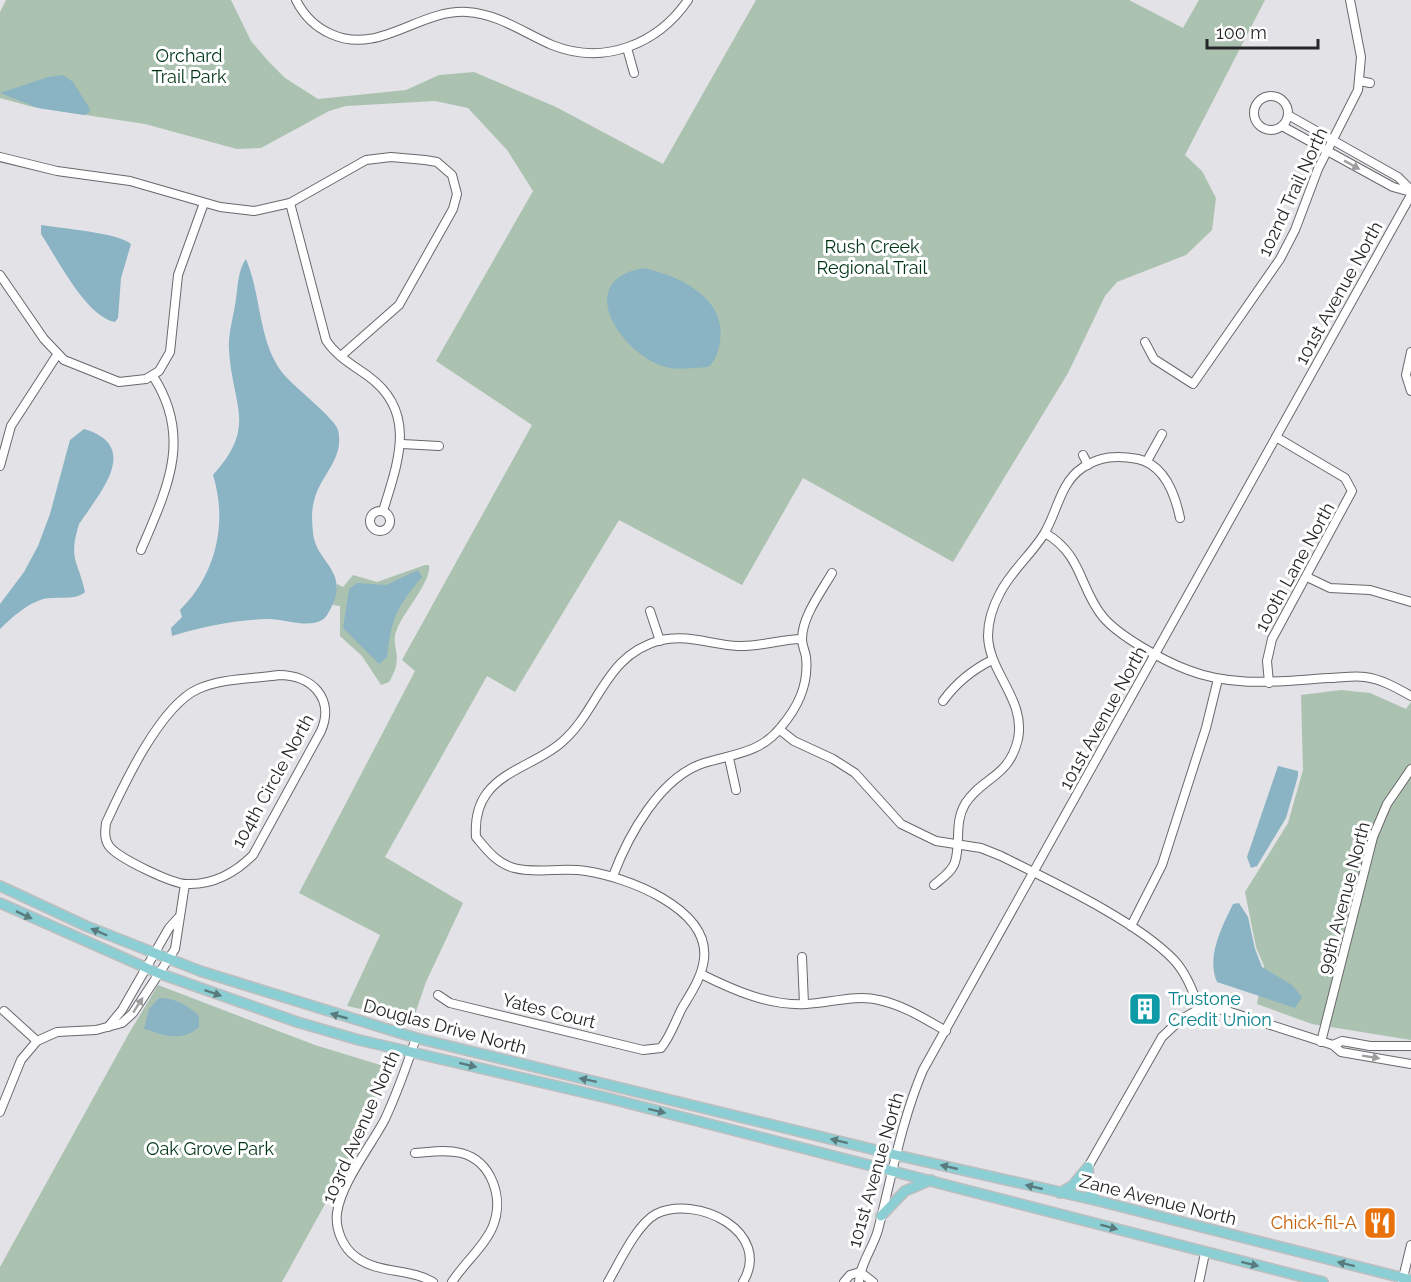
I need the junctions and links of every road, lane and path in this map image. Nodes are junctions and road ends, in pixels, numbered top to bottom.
1 (296, 0) edge
2 (688, 0) edge
3 (1350, 0) edge
4 (627, 48) junction
5 (634, 73) dead end
6 (1360, 81) junction
7 (1370, 83) dead end
8 (1288, 115) junction
9 (1282, 126) junction
10 (1333, 141) junction
11 (1327, 151) junction
12 (0, 158) edge
13 (1411, 192) edge
14 (204, 203) junction
15 (290, 203) junction
16 (0, 275) edge
17 (1144, 342) dead end
18 (1411, 352) edge
19 (57, 355) junction
20 (341, 356) junction
21 (153, 376) junction
22 (1411, 391) edge
23 (1162, 434) dead end
24 (1276, 437) junction
25 (402, 444) junction
26 (439, 446) dead end
27 (1083, 455) dead end
28 (1147, 461) junction
29 (1088, 465) junction
30 (0, 466) edge
31 (383, 510) dead end
32 (1180, 518) dead end
33 (1045, 533) junction
34 (141, 550) dead end
35 (832, 573) dead end
36 (1307, 578) junction
37 (1411, 602) edge
38 (651, 611) dead end
39 (802, 639) junction
40 (660, 641) junction
41 (1156, 653) junction
42 (992, 660) junction
43 (1218, 680) junction
44 (1269, 682) junction
45 (1411, 696) edge
46 (943, 701) dead end
47 (780, 729) junction
48 (729, 758) junction
49 (1411, 769) edge
50 (736, 790) dead end
51 (956, 843) junction
52 (1034, 872) junction
53 (613, 876) junction
54 (184, 884) junction
55 (934, 885) dead end
56 (0, 886) edge
57 (0, 903) edge
58 (178, 918) junction
59 (1131, 926) junction
60 (153, 954) junction
61 (802, 957) dead end
62 (168, 959) junction
63 (146, 968) junction
64 (158, 973) junction
65 (700, 974) junction
66 (438, 994) dead end
67 (804, 1004) junction
68 (1199, 1010) junction
69 (4, 1011) dead end
70 (108, 1027) junction
71 (946, 1031) junction
72 (416, 1038) junction
73 (37, 1041) junction
74 (1321, 1042) junction
75 (1333, 1045) junction
76 (1411, 1046) edge
77 (411, 1052) junction
78 (1411, 1064) edge
79 (0, 1112) edge
80 (415, 1153) dead end
81 (896, 1155) junction
82 (1088, 1167) junction
83 (892, 1170) junction
84 (931, 1180) junction
85 (1060, 1193) junction
86 (1095, 1200) junction
87 (881, 1216) junction
88 (1411, 1245) edge
89 (1205, 1253) junction
90 (860, 1272) junction
91 (1405, 1280) edge
92 (433, 1282) edge
93 (452, 1282) edge
94 (608, 1282) edge
95 (744, 1282) edge
96 (844, 1282) edge
97 (860, 1282) edge
98 (873, 1282) edge
99 (1199, 1282) edge
100 (1323, 1282) edge

1 - 4 street
2 - 4 street
3 - 6 street, 102nd Trail North
4 - 5 street
6 - 7 street
6 - 10 street, 102nd Trail North
8 - 9 street
8 - 9 street
8 - 10 street
9 - 11 street
10 - 11 street, 102nd Trail North
10 - 13 street
11 -> 13 street
11 - 17 street, 102nd Trail North
12 - 14 street
13 - 24 street, 101st Avenue North
14 - 15 street
14 - 21 street
15 - 20 street
15 - 20 street
16 - 19 street
18 - 22 street
19 - 21 street
19 - 30 street
20 - 25 street
21 - 34 street
23 - 28 street
24 - 36 street, 100th Lane North
24 - 41 street, 101st Avenue North
25 - 26 street
25 - 31 street
27 - 29 street
28 - 29 street
28 - 32 street
29 - 33 street
33 - 41 street
33 - 42 street
35 - 39 street
36 - 37 street
36 - 44 street, 100th Lane North
38 - 40 street
39 - 40 street
39 - 47 street
40 - 53 street
41 - 43 street
41 - 52 street, 101st Avenue North
42 - 46 street
42 - 51 street
43 - 44 street
43 - 59 street
44 - 45 street
47 - 48 street
47 - 51 street
48 - 50 street
48 - 53 street
49 - 74 street, 99th Avenue North
51 - 52 street
51 - 55 street
52 - 59 street
52 - 71 street, 101st Avenue North
53 - 65 street
54 - 54 street, 104th Circle North
54 - 58 street
60 -> 56 main road, Douglas Drive North
57 -> 63 main road, Douglas Drive North
58 - 60 street
58 - 62 street
59 - 68 street
60 - 62 main road, Douglas Drive North
60 - 63 street
61 - 67 street
62 - 64 street
72 -> 62 main road, Douglas Drive North
63 - 64 main road, Douglas Drive North
63 - 70 street
70 -> 64 street
64 -> 77 main road, Douglas Drive North
65 - 66 street, Yates Court
65 - 67 street
67 - 71 street
68 - 74 street
68 - 82 street
69 - 73 street
70 - 73 street
71 - 81 street, 101st Avenue North
72 - 77 street, 103rd Avenue North
81 -> 72 main road, Douglas Drive North
73 - 79 street
74 - 75 street
75 - 76 street
75 -> 78 street
77 -> 83 main road, Douglas Drive North
77 - 92 street, 103rd Avenue North
80 - 93 street
81 - 83 street, 101st Avenue North
85 -> 81 main road, Zane Avenue North
82 - 85 main road
82 - 86 main road
83 - 84 main road, Zane Avenue North
83 - 87 street, 101st Avenue North
84 - 87 main road
84 -> 89 main road, Zane Avenue North
85 - 86 main road, Zane Avenue North
91 -> 86 main road, Zane Avenue North
87 - 90 street, 101st Avenue North
88 - 91 street
89 - 99 street
89 -> 100 main road, Zane Avenue North
90 - 96 street, 101st Avenue North
90 - 97 street, 101st Avenue North
90 - 98 street
94 - 95 street

